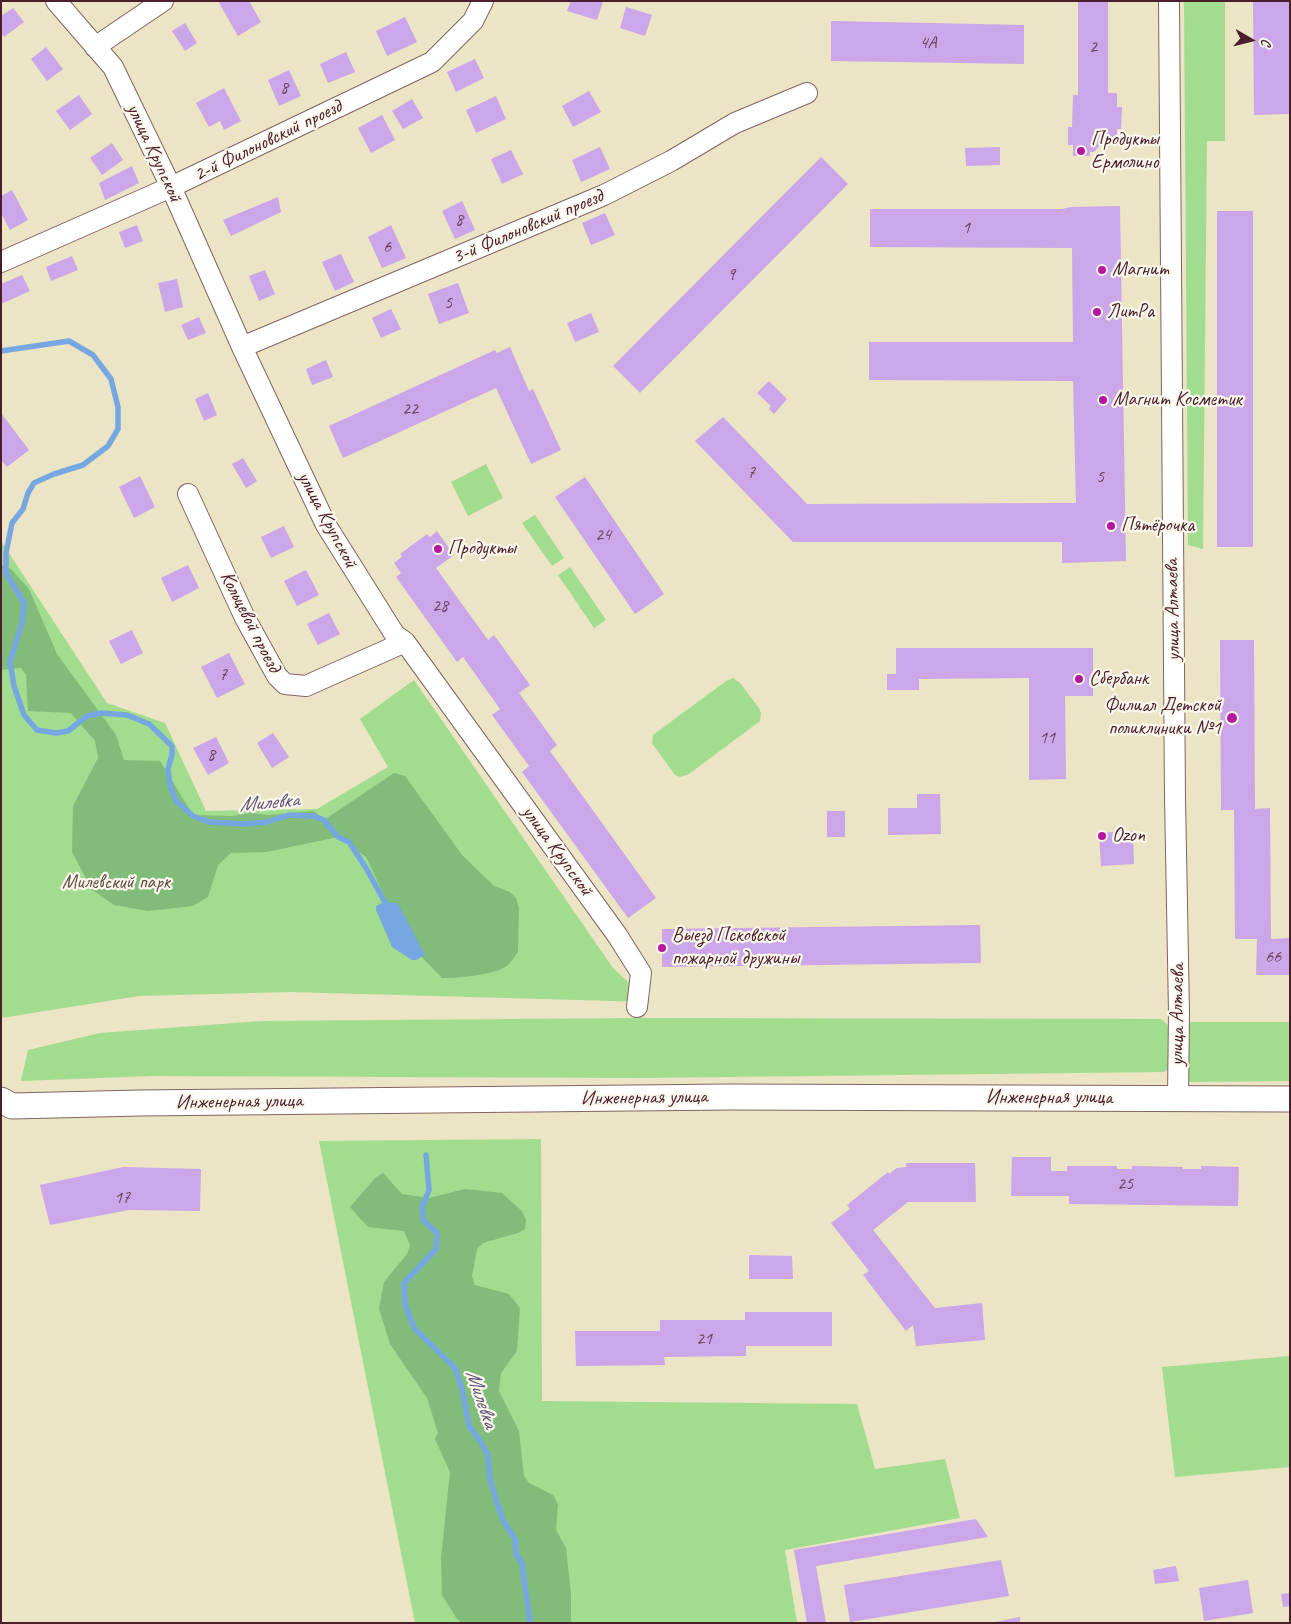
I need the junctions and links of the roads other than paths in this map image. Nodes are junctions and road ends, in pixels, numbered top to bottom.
1 (56, 1) edge
2 (163, 1) edge
3 (483, 1) edge
4 (1169, 1) edge
5 (95, 47) junction
6 (807, 93) dead end
7 (171, 187) junction
8 (1, 262) edge
9 (242, 347) junction
10 (188, 494) dead end
11 (405, 642) junction
12 (637, 1007) dead end
13 (1178, 1098) junction
14 (1, 1100) edge
15 (1290, 1100) edge

1 - 5 street, улица Крупской
2 - 5 street
3 - 7 street, 2-й Филоновский проезд
4 - 13 street, улица Алтаева
5 - 7 street, улица Крупской
6 - 9 street, 3-й Филоновский проезд
7 - 8 street, 2-й Филоновский проезд
7 - 9 street, улица Крупской
9 - 11 street, улица Крупской
10 - 11 street, Кольцевой проезд
11 - 12 street, улица Крупской
13 - 14 main road, Инженерная улица
13 - 15 main road, Инженерная улица

